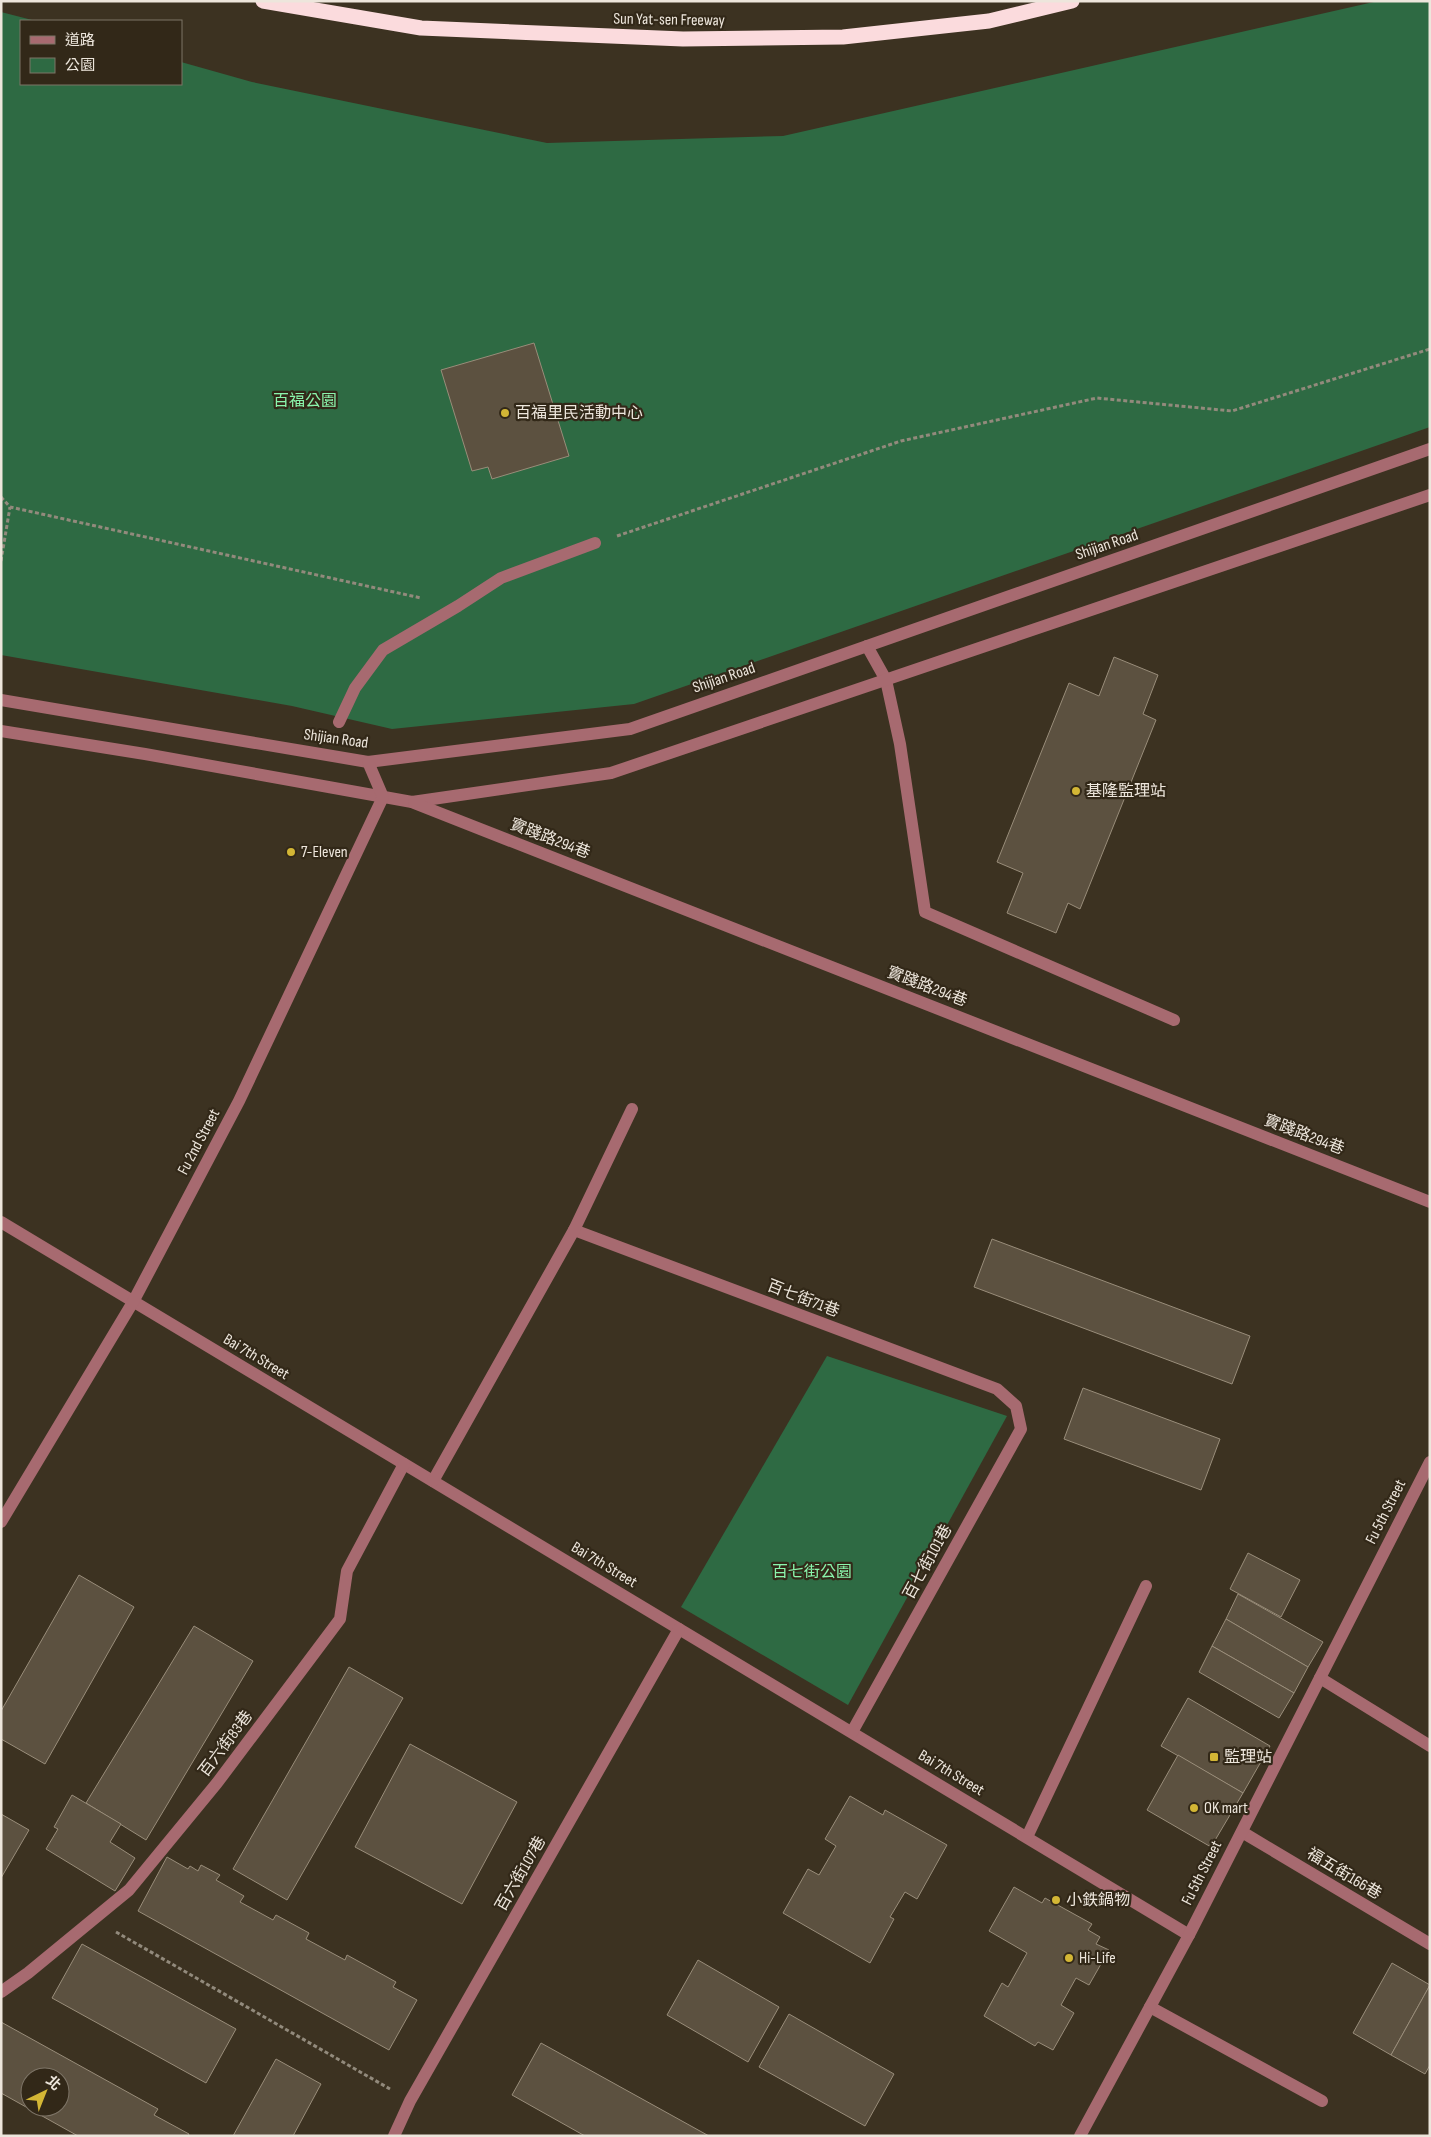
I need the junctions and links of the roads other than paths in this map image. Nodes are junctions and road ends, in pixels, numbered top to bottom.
1 (263, 1) edge
2 (1072, 1) edge
3 (1430, 449) edge
4 (1430, 495) edge
5 (595, 543) road end
6 (867, 646) junction
7 (886, 680) junction
8 (1, 700) edge
9 (339, 722) dead end
10 (1, 731) edge
11 (368, 762) junction
12 (383, 797) junction
13 (412, 802) junction
14 (1174, 1020) dead end
15 (632, 1109) dead end
16 (1430, 1202) edge
17 (1, 1222) edge
18 (574, 1230) junction
19 (133, 1302) junction
20 (1016, 1406) joint
21 (1430, 1462) edge
22 (404, 1464) junction
23 (433, 1481) junction
24 (1, 1522) edge
25 (1146, 1586) dead end
26 (679, 1629) junction
27 (1320, 1678) junction
28 (852, 1732) junction
29 (1430, 1746) edge
30 (1242, 1832) junction
31 (1027, 1837) junction
32 (1189, 1935) junction
33 (1430, 1944) edge
34 (1, 1992) edge
35 (1150, 2007) junction
36 (1322, 2101) dead end
37 (394, 2136) edge
38 (1080, 2136) edge

1 - 2 highway, Sun Yat-sen Freeway
3 - 6 street, Shijian Road
4 - 7 street
5 - 9 street
6 - 7 street
6 - 11 street, Shijian Road
7 - 13 street
7 - 14 street
8 - 11 street, Shijian Road
10 - 12 street
11 - 12 street
12 - 13 street
12 - 19 street, Fu 2nd Street
13 - 16 street, 實踐路294巷
15 - 18 street
17 - 19 street, Bai 7th Street
18 - 20 street, 百七街71巷
18 - 23 street
19 - 22 street, Bai 7th Street
19 - 24 street, Fu 2nd Street
20 - 28 street, 百七街101巷
21 - 27 street, Fu 5th Street
22 - 23 street, Bai 7th Street
22 - 34 street, 百六街83巷
23 - 26 street, Bai 7th Street
25 - 31 street
26 - 28 street, Bai 7th Street
26 - 37 street, 百六街107巷
27 - 29 street
27 - 30 street, Fu 5th Street
28 - 31 street, Bai 7th Street
30 - 32 street, Fu 5th Street
30 - 33 street, 福五街166巷
31 - 32 street, Bai 7th Street
32 - 35 street, Fu 5th Street
35 - 36 street
35 - 38 street, Fu 5th Street

